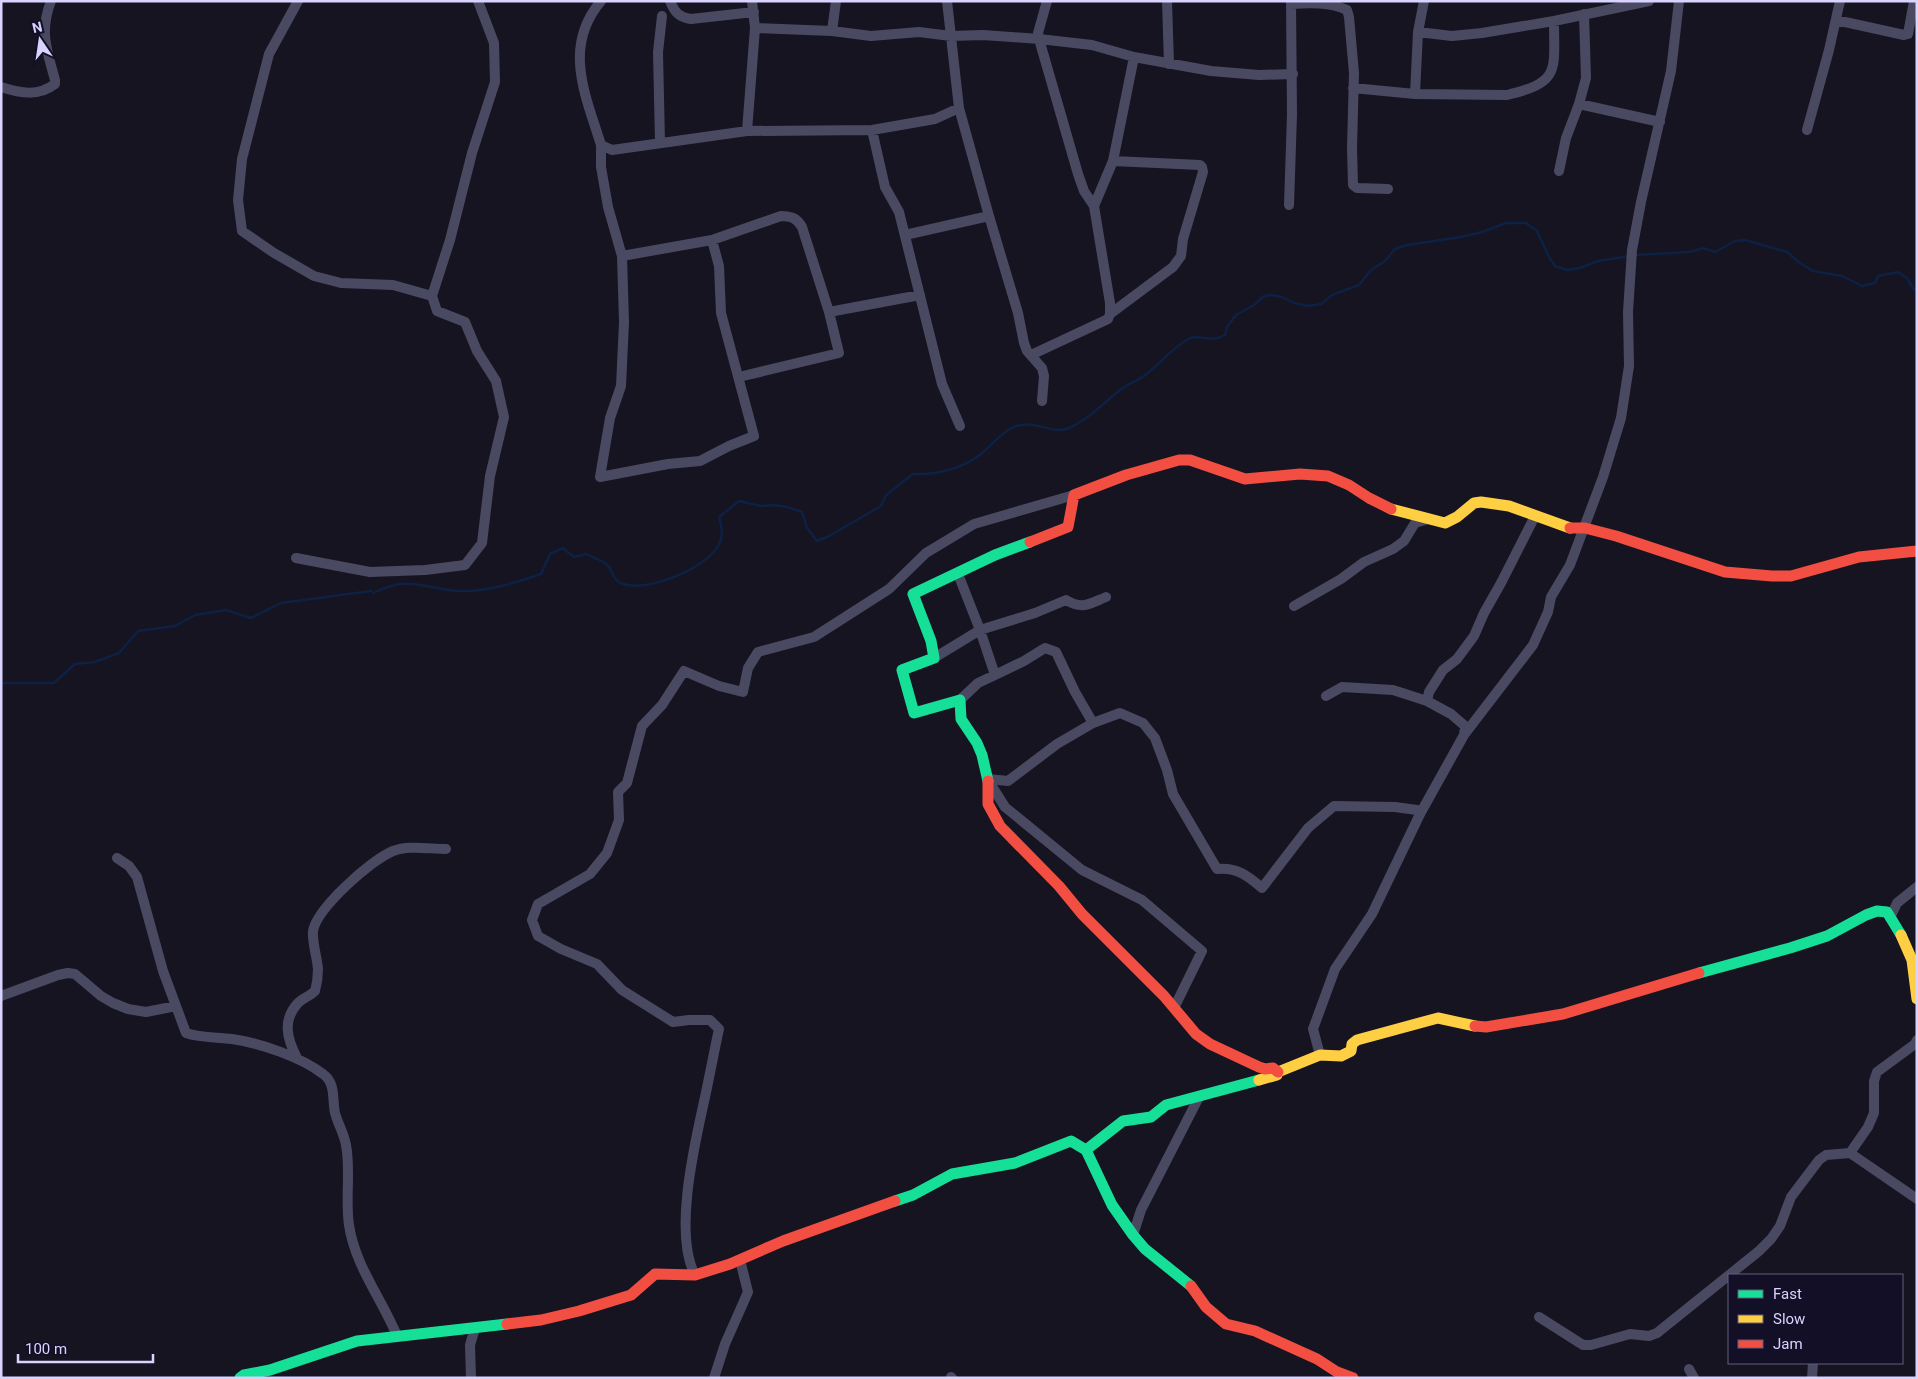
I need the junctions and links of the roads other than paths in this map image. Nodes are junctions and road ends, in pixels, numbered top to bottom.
1 (51, 1) edge
2 (298, 1) edge
3 (478, 1) edge
4 (601, 1) edge
5 (670, 1) edge
6 (752, 1) edge
7 (836, 1) edge
8 (947, 1) edge
9 (1048, 1) edge
10 (1167, 1) edge
11 (1424, 1) edge
12 (1649, 1) edge
13 (1679, 1) edge
14 (1840, 1) edge
15 (1914, 1) edge
16 (1291, 3) edge
17 (1341, 4) edge
18 (754, 12) junction
19 (1584, 14) junction
20 (662, 16) dead end
21 (1836, 20) junction
22 (1554, 21) junction
23 (755, 28) junction
24 (832, 31) junction
25 (1418, 32) junction
26 (951, 36) junction
27 (1039, 39) junction
28 (1134, 56) junction
29 (1169, 64) junction
30 (1293, 74) junction
31 (1, 88) edge
32 (1353, 88) junction
33 (1415, 94) junction
34 (1579, 104) junction
35 (959, 108) junction
36 (1660, 122) junction
37 (872, 130) junction
38 (1807, 130) dead end
39 (747, 131) junction
40 (660, 142) junction
41 (601, 145) junction
42 (1113, 161) junction
43 (1559, 171) dead end
44 (1388, 189) dead end
45 (1288, 205) dead end
46 (1094, 206) junction
47 (989, 216) junction
48 (905, 234) junction
49 (712, 240) junction
50 (622, 256) junction
51 (432, 296) junction
52 (920, 296) junction
53 (829, 312) junction
54 (1110, 314) junction
55 (1031, 356) junction
56 (739, 376) junction
57 (1042, 401) dead end
58 (960, 426) dead end
59 (1074, 495) junction
60 (1534, 516) junction
61 (1434, 519) junction
62 (1585, 528) junction
63 (1917, 551) edge
64 (296, 558) dead end
65 (958, 574) junction
66 (1106, 597) dead end
67 (1294, 606) dead end
68 (980, 630) junction
69 (934, 658) junction
70 (995, 675) junction
71 (1326, 696) dead end
72 (960, 700) junction
73 (1427, 701) junction
74 (1093, 723) junction
75 (1464, 735) junction
76 (988, 779) junction
77 (1420, 814) junction
78 (446, 850) dead end
79 (117, 858) dead end
80 (1917, 888) edge
81 (1890, 918) junction
82 (1, 996) edge
83 (1917, 999) edge
84 (176, 1006) junction
85 (1174, 1008) junction
86 (1917, 1040) edge
87 (1320, 1055) junction
88 (297, 1058) junction
89 (1278, 1072) junction
90 (1199, 1097) junction
91 (1086, 1150) junction
92 (1850, 1154) junction
93 (1917, 1199) edge
94 (1133, 1236) junction
95 (740, 1260) junction
96 (1730, 1274) edge
97 (694, 1275) junction
98 (1728, 1276) edge
99 (1539, 1317) dead end
100 (475, 1328) junction
101 (397, 1336) junction
102 (1814, 1364) edge
103 (240, 1378) edge
104 (471, 1378) edge
105 (714, 1378) edge
106 (1353, 1378) edge
107 (1812, 1378) edge

1 - 31 street
2 - 51 street
3 - 51 street
4 - 41 street
5 - 18 street
6 - 18 street
7 - 24 street
8 - 26 street
9 - 27 street
10 - 29 street
11 - 25 street
12 - 19 street
13 - 36 street
14 - 21 street
15 - 21 street
16 - 17 street
16 - 30 street
17 - 32 street
18 - 23 street
19 - 22 street
19 - 34 street
20 - 40 street
21 - 38 street
22 - 25 street
22 - 33 street
23 - 24 street
23 - 39 street
24 - 26 street
25 - 33 street
26 - 27 street
26 - 35 street
27 - 28 street
27 - 46 street
28 - 29 street
28 - 42 street
29 - 30 street
30 - 45 street
32 - 33 street
32 - 44 street
34 - 36 street
34 - 43 street
35 - 37 street
35 - 47 street
36 - 62 street
37 - 39 street
37 - 48 street
39 - 40 street
40 - 41 street
41 - 50 street
42 - 46 street
42 - 54 street
46 - 54 street
47 - 48 street
47 - 55 street
48 - 52 street
49 - 50 street
49 - 53 street
49 - 56 street
50 - 56 street
51 - 64 street
52 - 53 street
52 - 58 street
53 - 56 street
54 - 55 street
55 - 57 street
59 - 61 street
59 - 65 street
59 - 97 street
60 - 61 street
60 - 62 street
60 - 73 street
61 - 67 street
62 - 63 street
62 - 75 street
65 - 68 street
65 - 69 street
66 - 68 street
68 - 69 street
68 - 70 street
69 - 72 street
70 - 72 street
70 - 74 street
71 - 73 street
72 - 76 street
73 - 75 street
74 - 76 street
74 - 77 street
75 - 77 street
76 - 85 street
76 - 85 street
77 - 87 street
78 - 88 street
79 - 84 street
80 - 81 street
81 - 83 street
81 - 87 street
82 - 84 street
84 - 88 street
85 - 89 street
86 - 92 street
87 - 89 street
88 - 101 street
89 - 90 street
90 - 91 street
90 - 94 street
91 - 94 street
91 - 95 street
92 - 93 street
92 - 96 street
94 - 106 street
95 - 97 street
95 - 105 street
97 - 100 street
98 - 99 street
100 - 101 street
100 - 104 street
101 - 103 street
102 - 107 street

